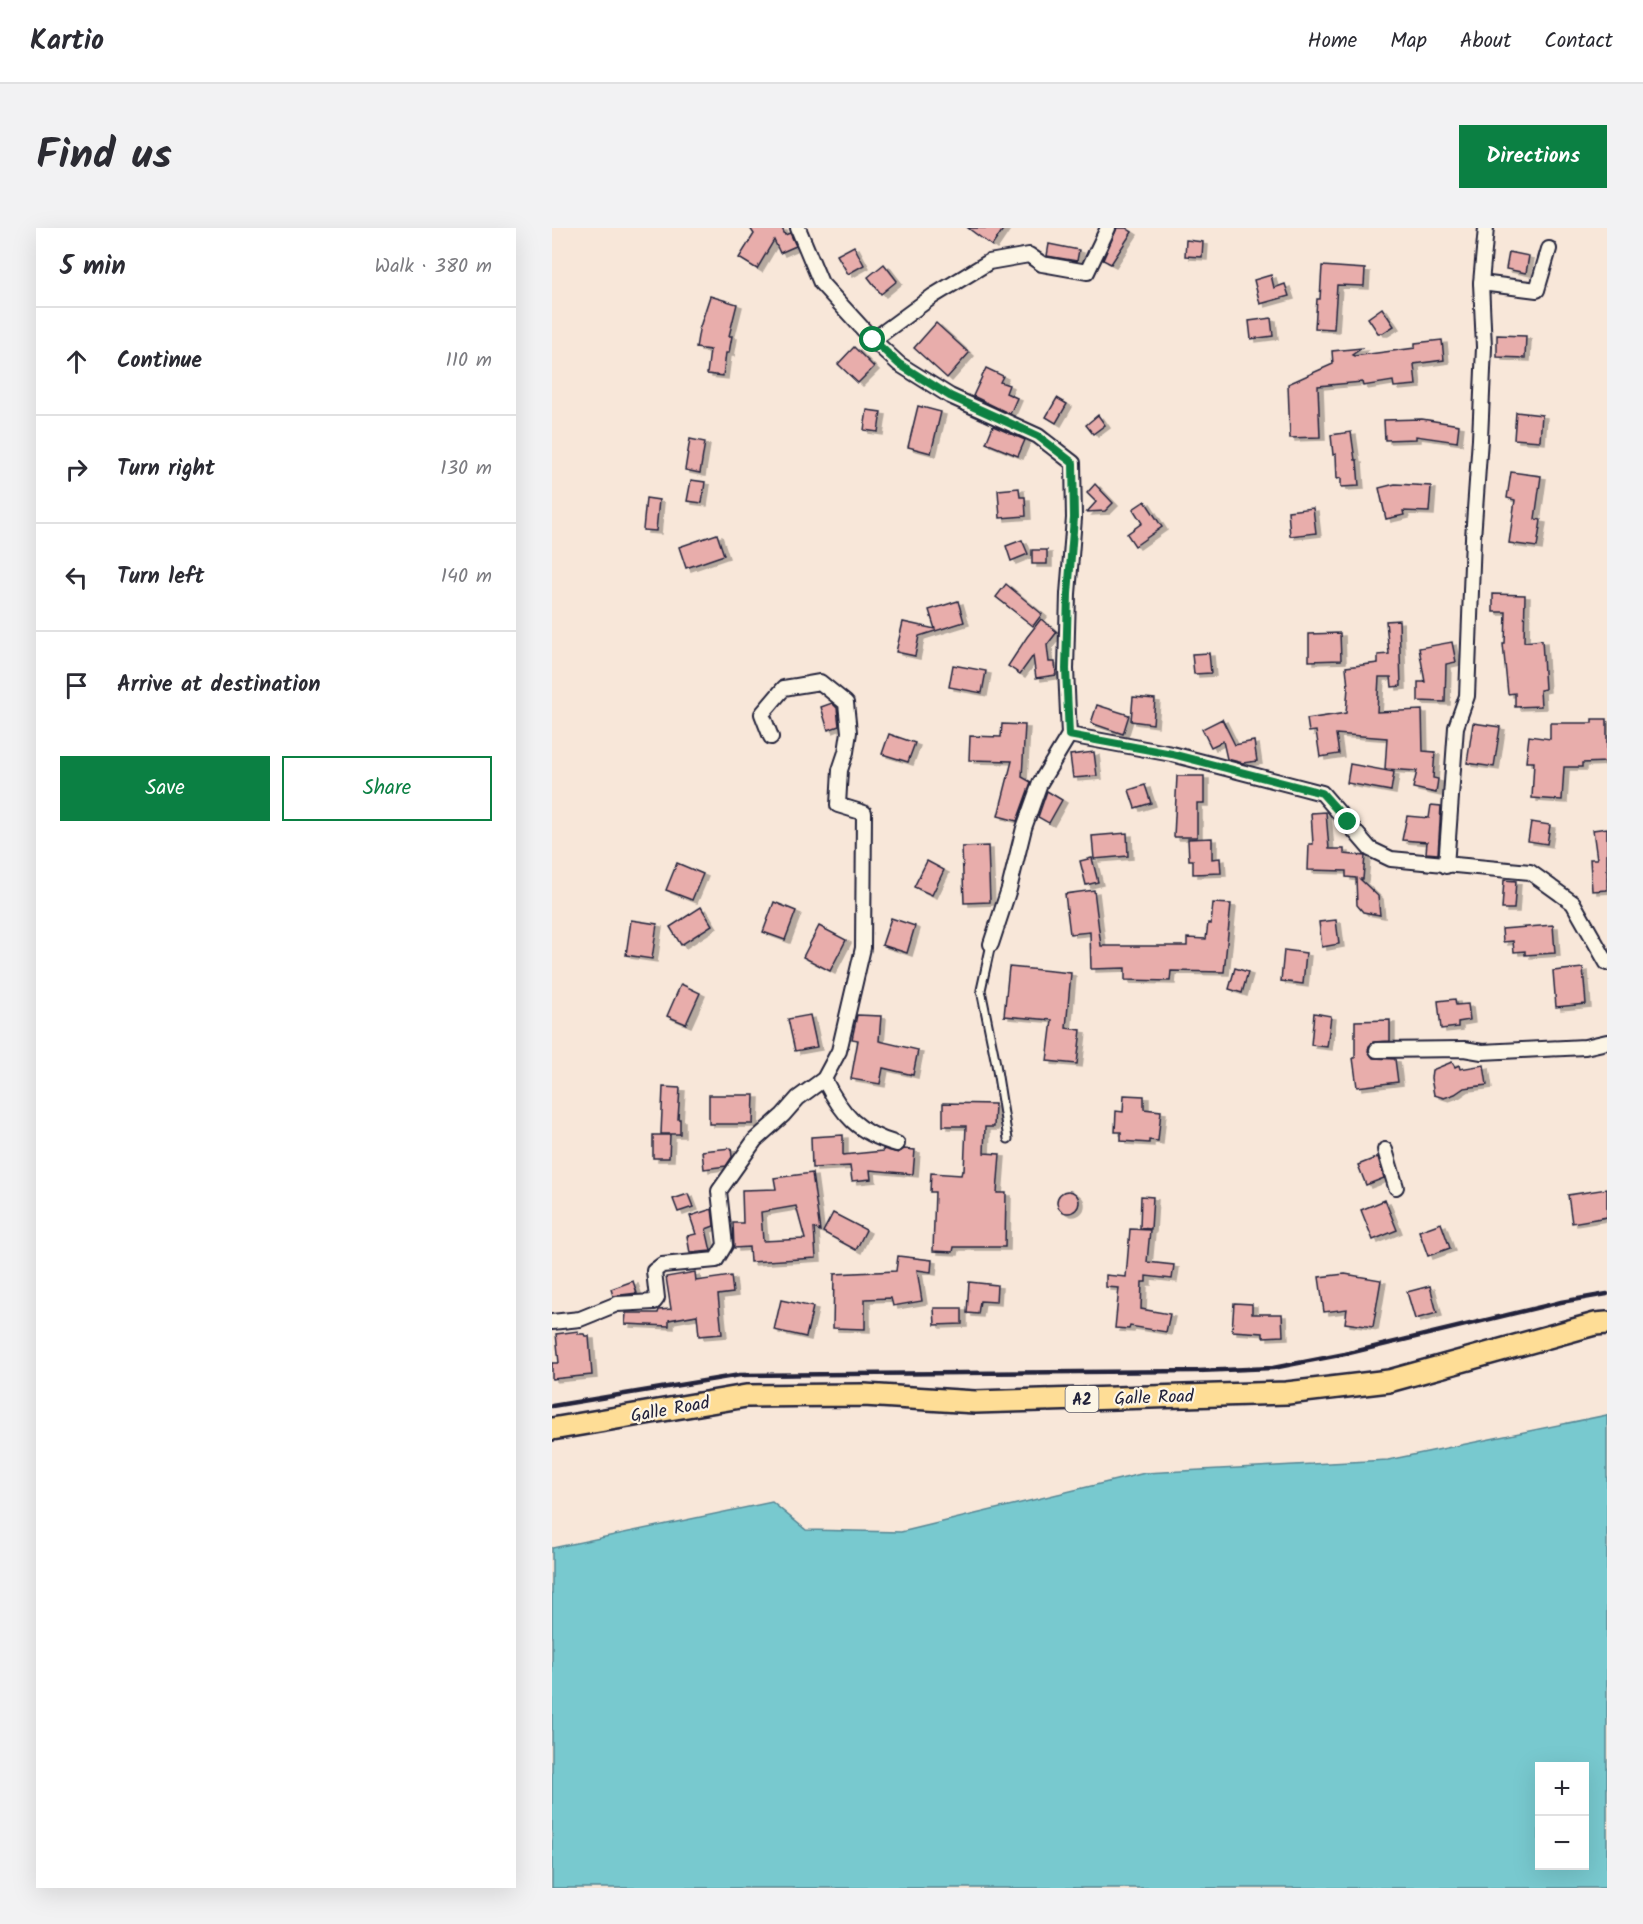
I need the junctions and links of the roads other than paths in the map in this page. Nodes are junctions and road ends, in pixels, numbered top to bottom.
1 (798, 228) edge
2 (1108, 228) edge
3 (1486, 228) edge
4 (1549, 249) dead end
5 (1481, 283) junction
6 (873, 340) junction
7 (1069, 735) junction
8 (771, 737) dead end
9 (1446, 866) junction
10 (991, 944) joint
11 (1607, 963) edge
12 (1607, 1042) edge
13 (1377, 1050) dead end
14 (824, 1079) junction
15 (1008, 1139) dead end
16 (897, 1144) dead end
17 (1385, 1150) dead end
18 (1396, 1187) dead end
19 (552, 1322) edge
20 (1607, 1323) edge
21 (552, 1429) edge

1 - 6 street
2 - 6 street
3 - 5 street
4 - 5 street
5 - 9 street
6 - 7 street
7 - 9 street
7 - 10 street
8 - 14 street
9 - 11 street
10 - 15 lane
12 - 13 street
14 - 16 street
14 - 19 street
17 - 18 street
20 - 21 highway, Galle Road / A2

